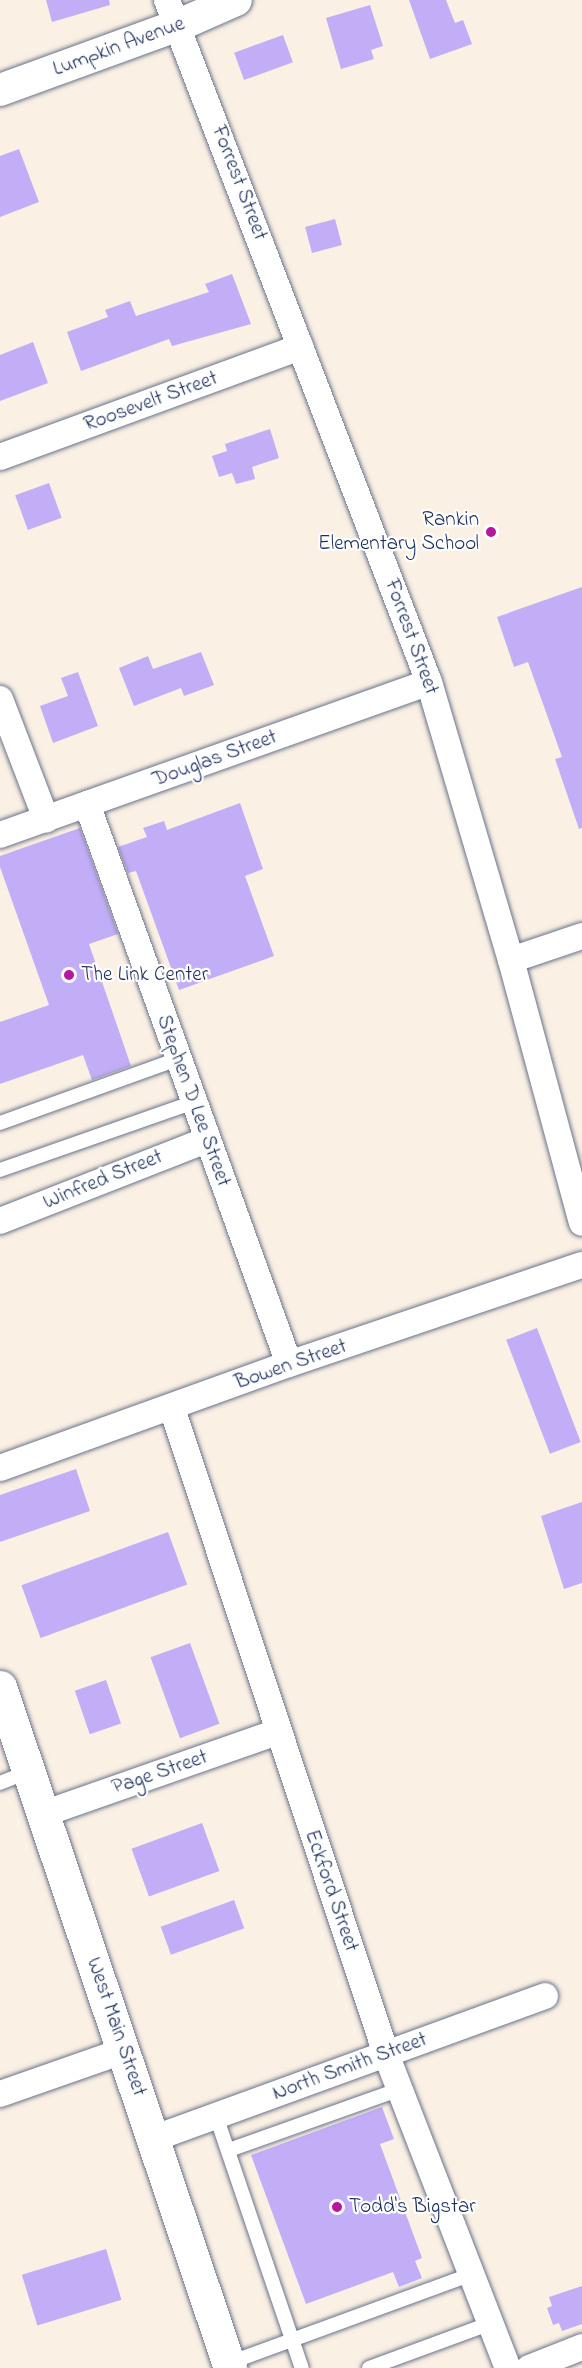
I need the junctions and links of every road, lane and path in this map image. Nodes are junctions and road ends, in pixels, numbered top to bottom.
1 (236, 0) edge
2 (173, 13) edge
3 (0, 90) edge
4 (301, 347) junction
5 (0, 457) edge
6 (429, 682) junction
7 (0, 699) edge
8 (87, 804) junction
9 (46, 819) junction
10 (0, 835) edge
11 (582, 936) edge
12 (511, 960) junction
13 (178, 1059) junction
14 (194, 1102) junction
15 (0, 1123) edge
16 (207, 1140) junction
17 (0, 1170) edge
18 (0, 1221) edge
19 (582, 1223) edge
20 (582, 1265) edge
21 (289, 1364) junction
22 (172, 1408) junction
23 (0, 1468) edge
24 (3, 1705) edge
25 (277, 1732) junction
26 (14, 1777) edge
27 (44, 1814) junction
28 (545, 1996) dead end
29 (123, 2051) junction
30 (386, 2054) junction
31 (400, 2089) junction
32 (0, 2094) edge
33 (216, 2116) junction
34 (155, 2138) junction
35 (229, 2150) junction
36 (472, 2274) junction
37 (491, 2323) junction
38 (292, 2340) junction
39 (582, 2347) edge
40 (229, 2366) edge
41 (302, 2368) edge
42 (369, 2368) edge
43 (508, 2368) edge
44 (529, 2368) edge

1 - 2 street, Lumpkin Avenue
2 - 3 street, Lumpkin Avenue
2 - 4 street, Forrest Street
4 - 5 street, Roosevelt Street
4 - 6 street, Forrest Street
6 - 8 street, Douglas Street
6 - 12 street, Forrest Street
7 - 9 street
8 - 9 street, Douglas Street
8 - 13 street, Stephen D Lee Street
9 - 10 street, Douglas Street
11 - 12 street
12 - 19 street, Forrest Street
13 - 14 street, Stephen D Lee Street
13 - 15 lane
14 - 16 street, Stephen D Lee Street
14 - 17 lane
16 - 18 street, Winfred Street
16 - 21 street, Stephen D Lee Street
20 - 21 street, Bowen Street
21 - 22 street, Bowen Street
22 - 23 street, Bowen Street
22 - 25 street, Eckford Street
24 - 26 main road, West Main Street
25 - 27 street, Page Street
25 - 30 street, Eckford Street
26 - 27 main road, West Main Street
27 - 29 main road, West Main Street
28 - 30 street, North Smith Street
29 - 32 street
29 - 34 main road, West Main Street
30 - 31 street, Eckford Street
30 - 33 street, North Smith Street
31 - 35 lane
31 - 36 street, Eckford Street
33 - 34 street, North Smith Street
33 - 35 lane
34 - 40 main road, West Main Street
35 - 38 lane
36 - 37 street, Eckford Street
36 - 38 lane
37 - 42 lane
37 - 43 street, Eckford Street
38 - 40 lane
38 - 41 lane
39 - 44 street

